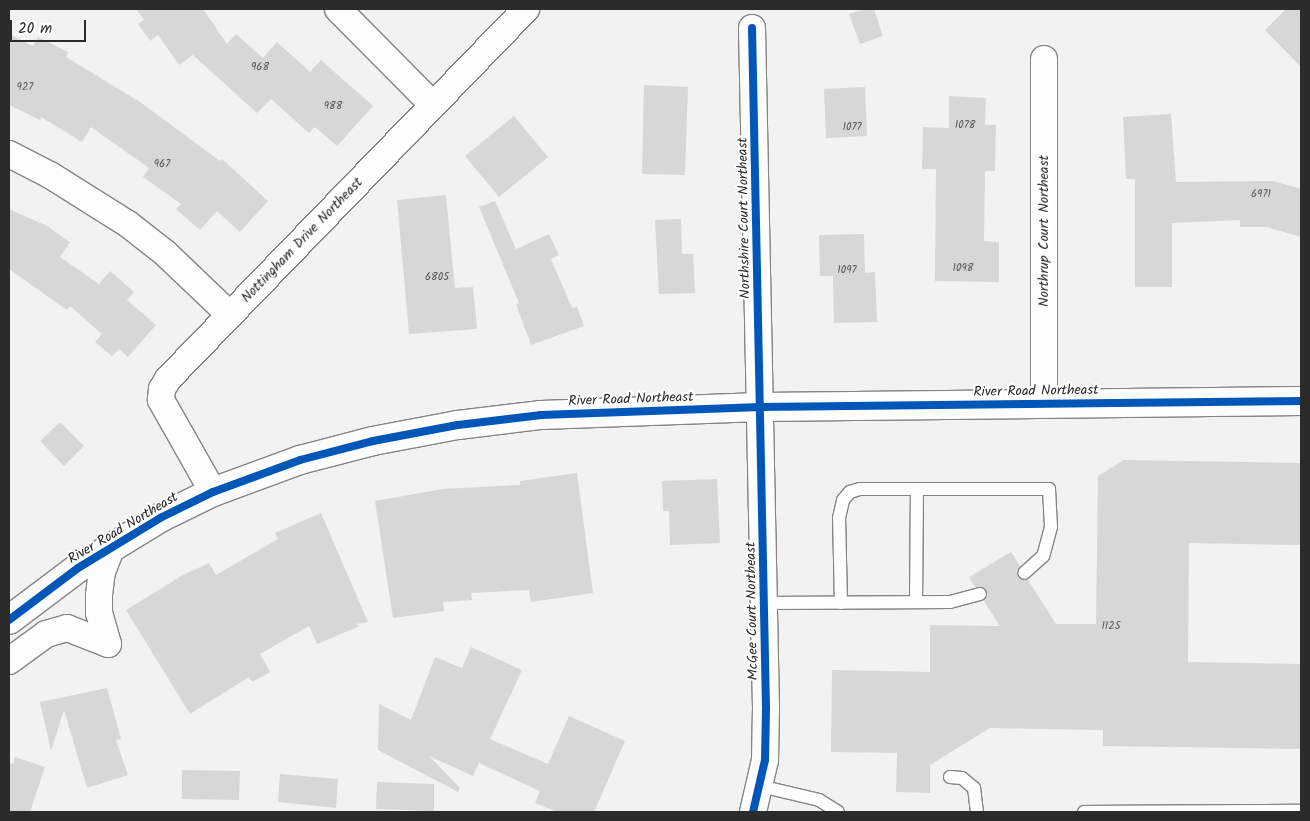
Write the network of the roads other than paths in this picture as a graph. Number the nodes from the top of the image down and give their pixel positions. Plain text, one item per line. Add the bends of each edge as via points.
1 (338, 9) edge
2 (526, 9) edge
3 (752, 28) dead end
4 (1044, 59) dead end
5 (433, 105) junction
6 (9, 154) edge
7 (230, 315) junction
8 (1301, 401) edge
9 (1044, 404) junction
10 (761, 407) junction
11 (917, 489) junction
12 (213, 492) junction
13 (112, 546) junction
14 (1024, 573) dead end
15 (980, 594) dead end
16 (916, 602) junction
17 (765, 603) junction
18 (842, 603) junction
19 (9, 620) edge
20 (9, 661) edge
21 (950, 777) dead end
22 (760, 786) junction
23 (1301, 811) edge
24 (753, 812) edge
25 (838, 812) edge
26 (977, 812) edge
27 (1084, 812) edge

1 - 5 street
2 - 5 street, Nottingham Drive Northeast
3 - 10 street, Northshire Court Northeast
4 - 9 street, Northrup Court Northeast
5 - 7 street, Nottingham Drive Northeast
6 - 7 street via 50,175 128,224
7 - 12 street, Nottingham Drive Northeast via 162,389 161,400
8 - 9 main road, River Road Northeast
9 - 10 main road, River Road Northeast
10 - 12 main road, River Road Northeast via 542,415 458,425 373,441 300,460
10 - 17 street, McGee Court Northeast
11 - 14 lane via 1049,489 1051,527 1043,556
11 - 16 lane
11 - 18 lane via 860,489 850,492 844,500 839,518
12 - 13 main road, River Road Northeast
13 - 19 main road, River Road Northeast
13 - 20 street via 98,595 99,613 108,644 67,628 46,634
15 - 16 lane via 950,602
16 - 18 lane
17 - 18 lane
17 - 22 street, McGee Court Northeast via 765,760
21 - 26 lane via 962,778 974,788
22 - 24 street, McGee Court Northeast
22 - 25 lane via 819,800
23 - 27 lane

